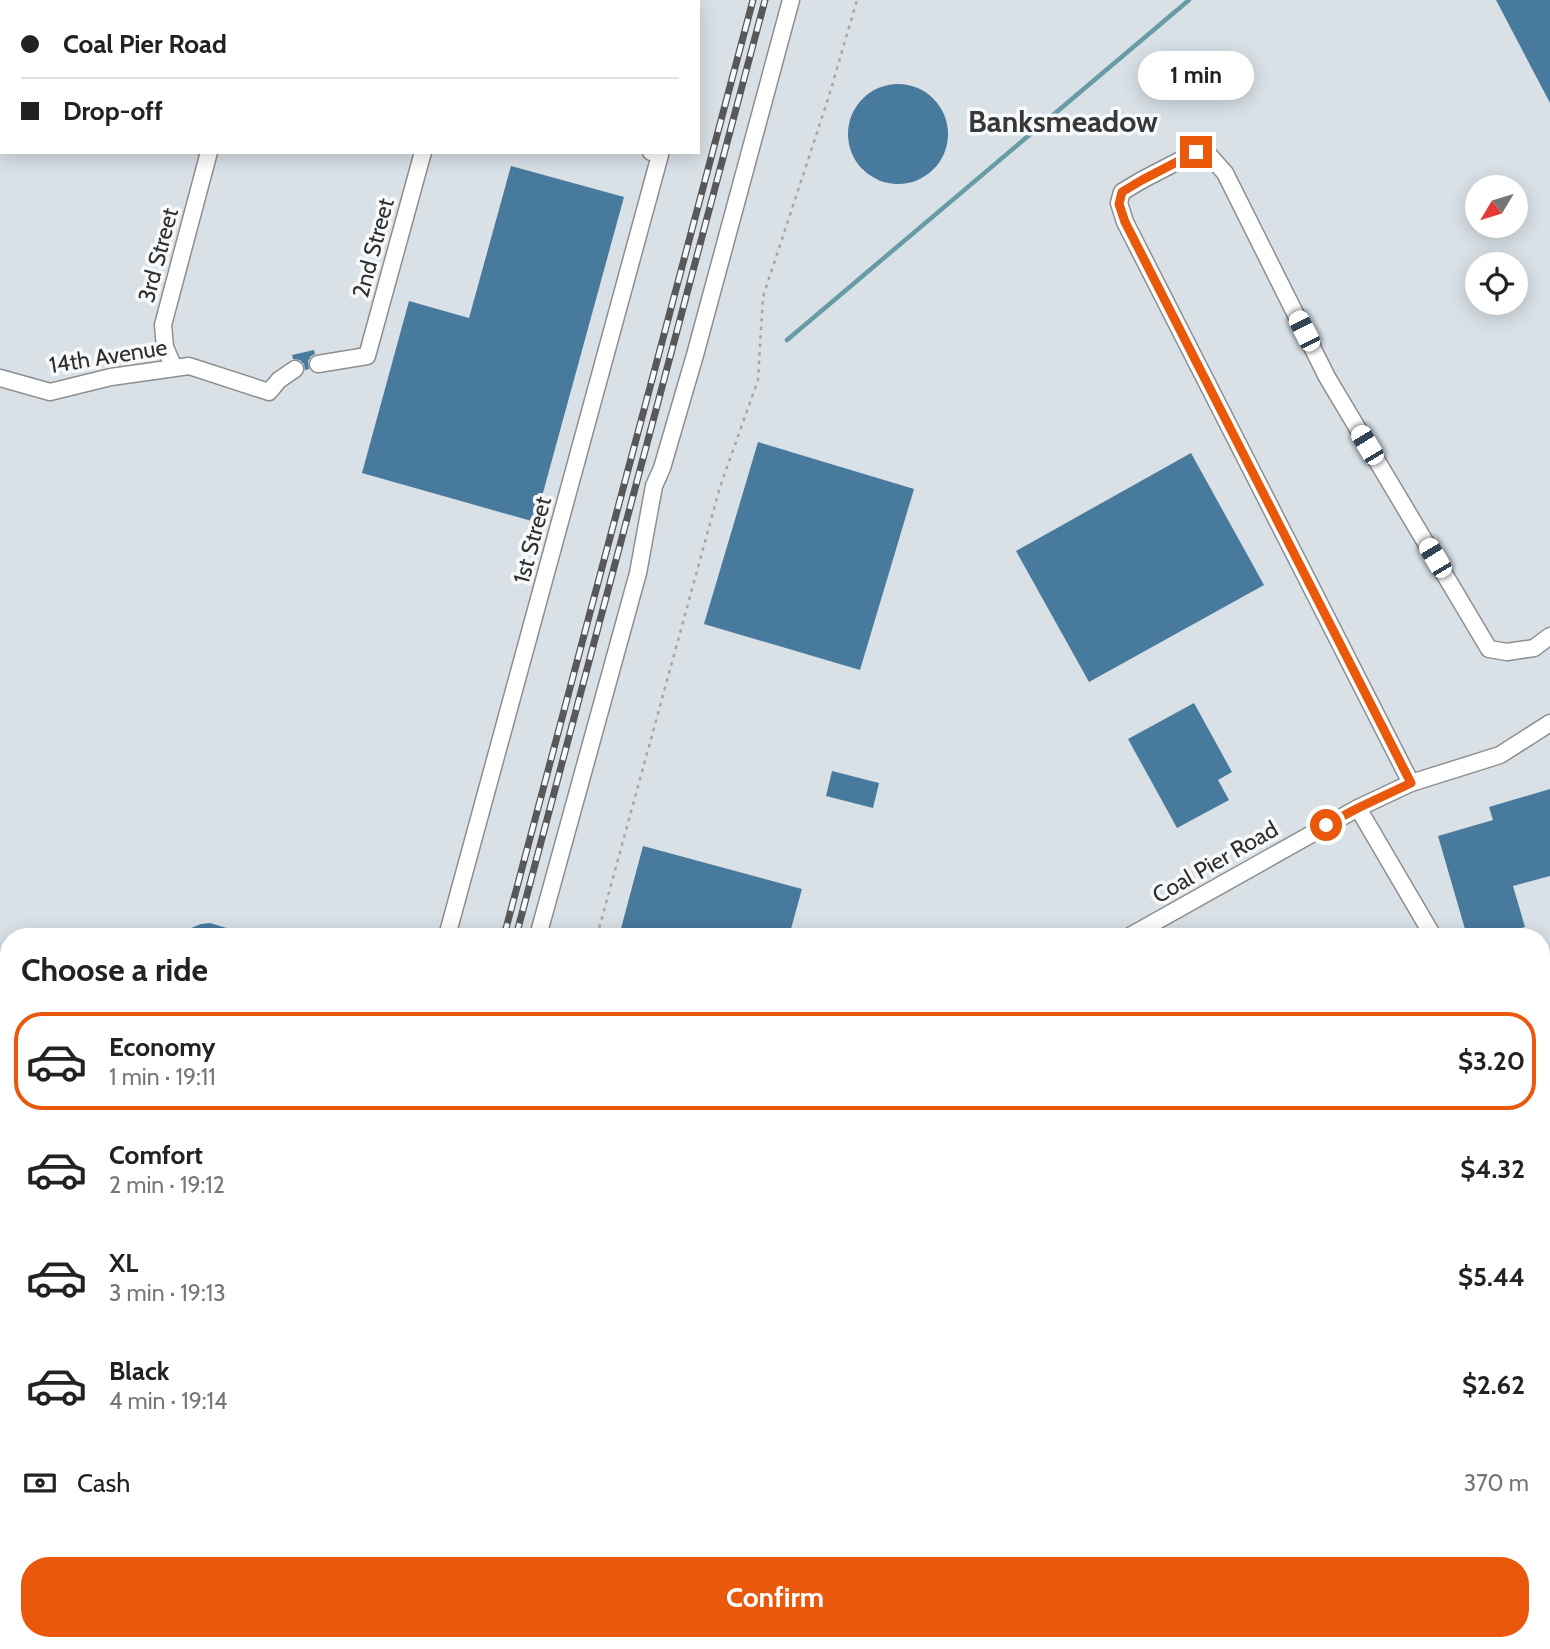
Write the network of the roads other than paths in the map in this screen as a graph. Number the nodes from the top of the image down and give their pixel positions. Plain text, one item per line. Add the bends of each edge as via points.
1 (791, 0) edge
2 (208, 154) edge
3 (422, 154) edge
4 (656, 154) edge
5 (318, 364) dead end
6 (174, 368) junction
7 (295, 369) dead end
8 (0, 378) edge
9 (1550, 636) edge
10 (1550, 723) edge
11 (1411, 783) junction
12 (1358, 808) junction
13 (449, 928) edge
14 (540, 928) edge
15 (1144, 928) edge
16 (1428, 928) edge

1 - 14 street via 654,486 638,573
2 - 6 street, 3rd Street via 163,325 165,347
3 - 5 street, 2nd Street via 367,356
4 - 13 street, 1st Street
6 - 7 street, 14th Avenue via 189,366 269,392
6 - 8 street, 14th Avenue via 50,392
9 - 11 street via 1534,648 1489,649 1327,377 1225,173 1209,155 1196,152 1122,192 1119,204 1125,222
10 - 11 street, Coal Pier Road via 1500,755
11 - 12 street, Coal Pier Road
12 - 15 street, Coal Pier Road
12 - 16 street

